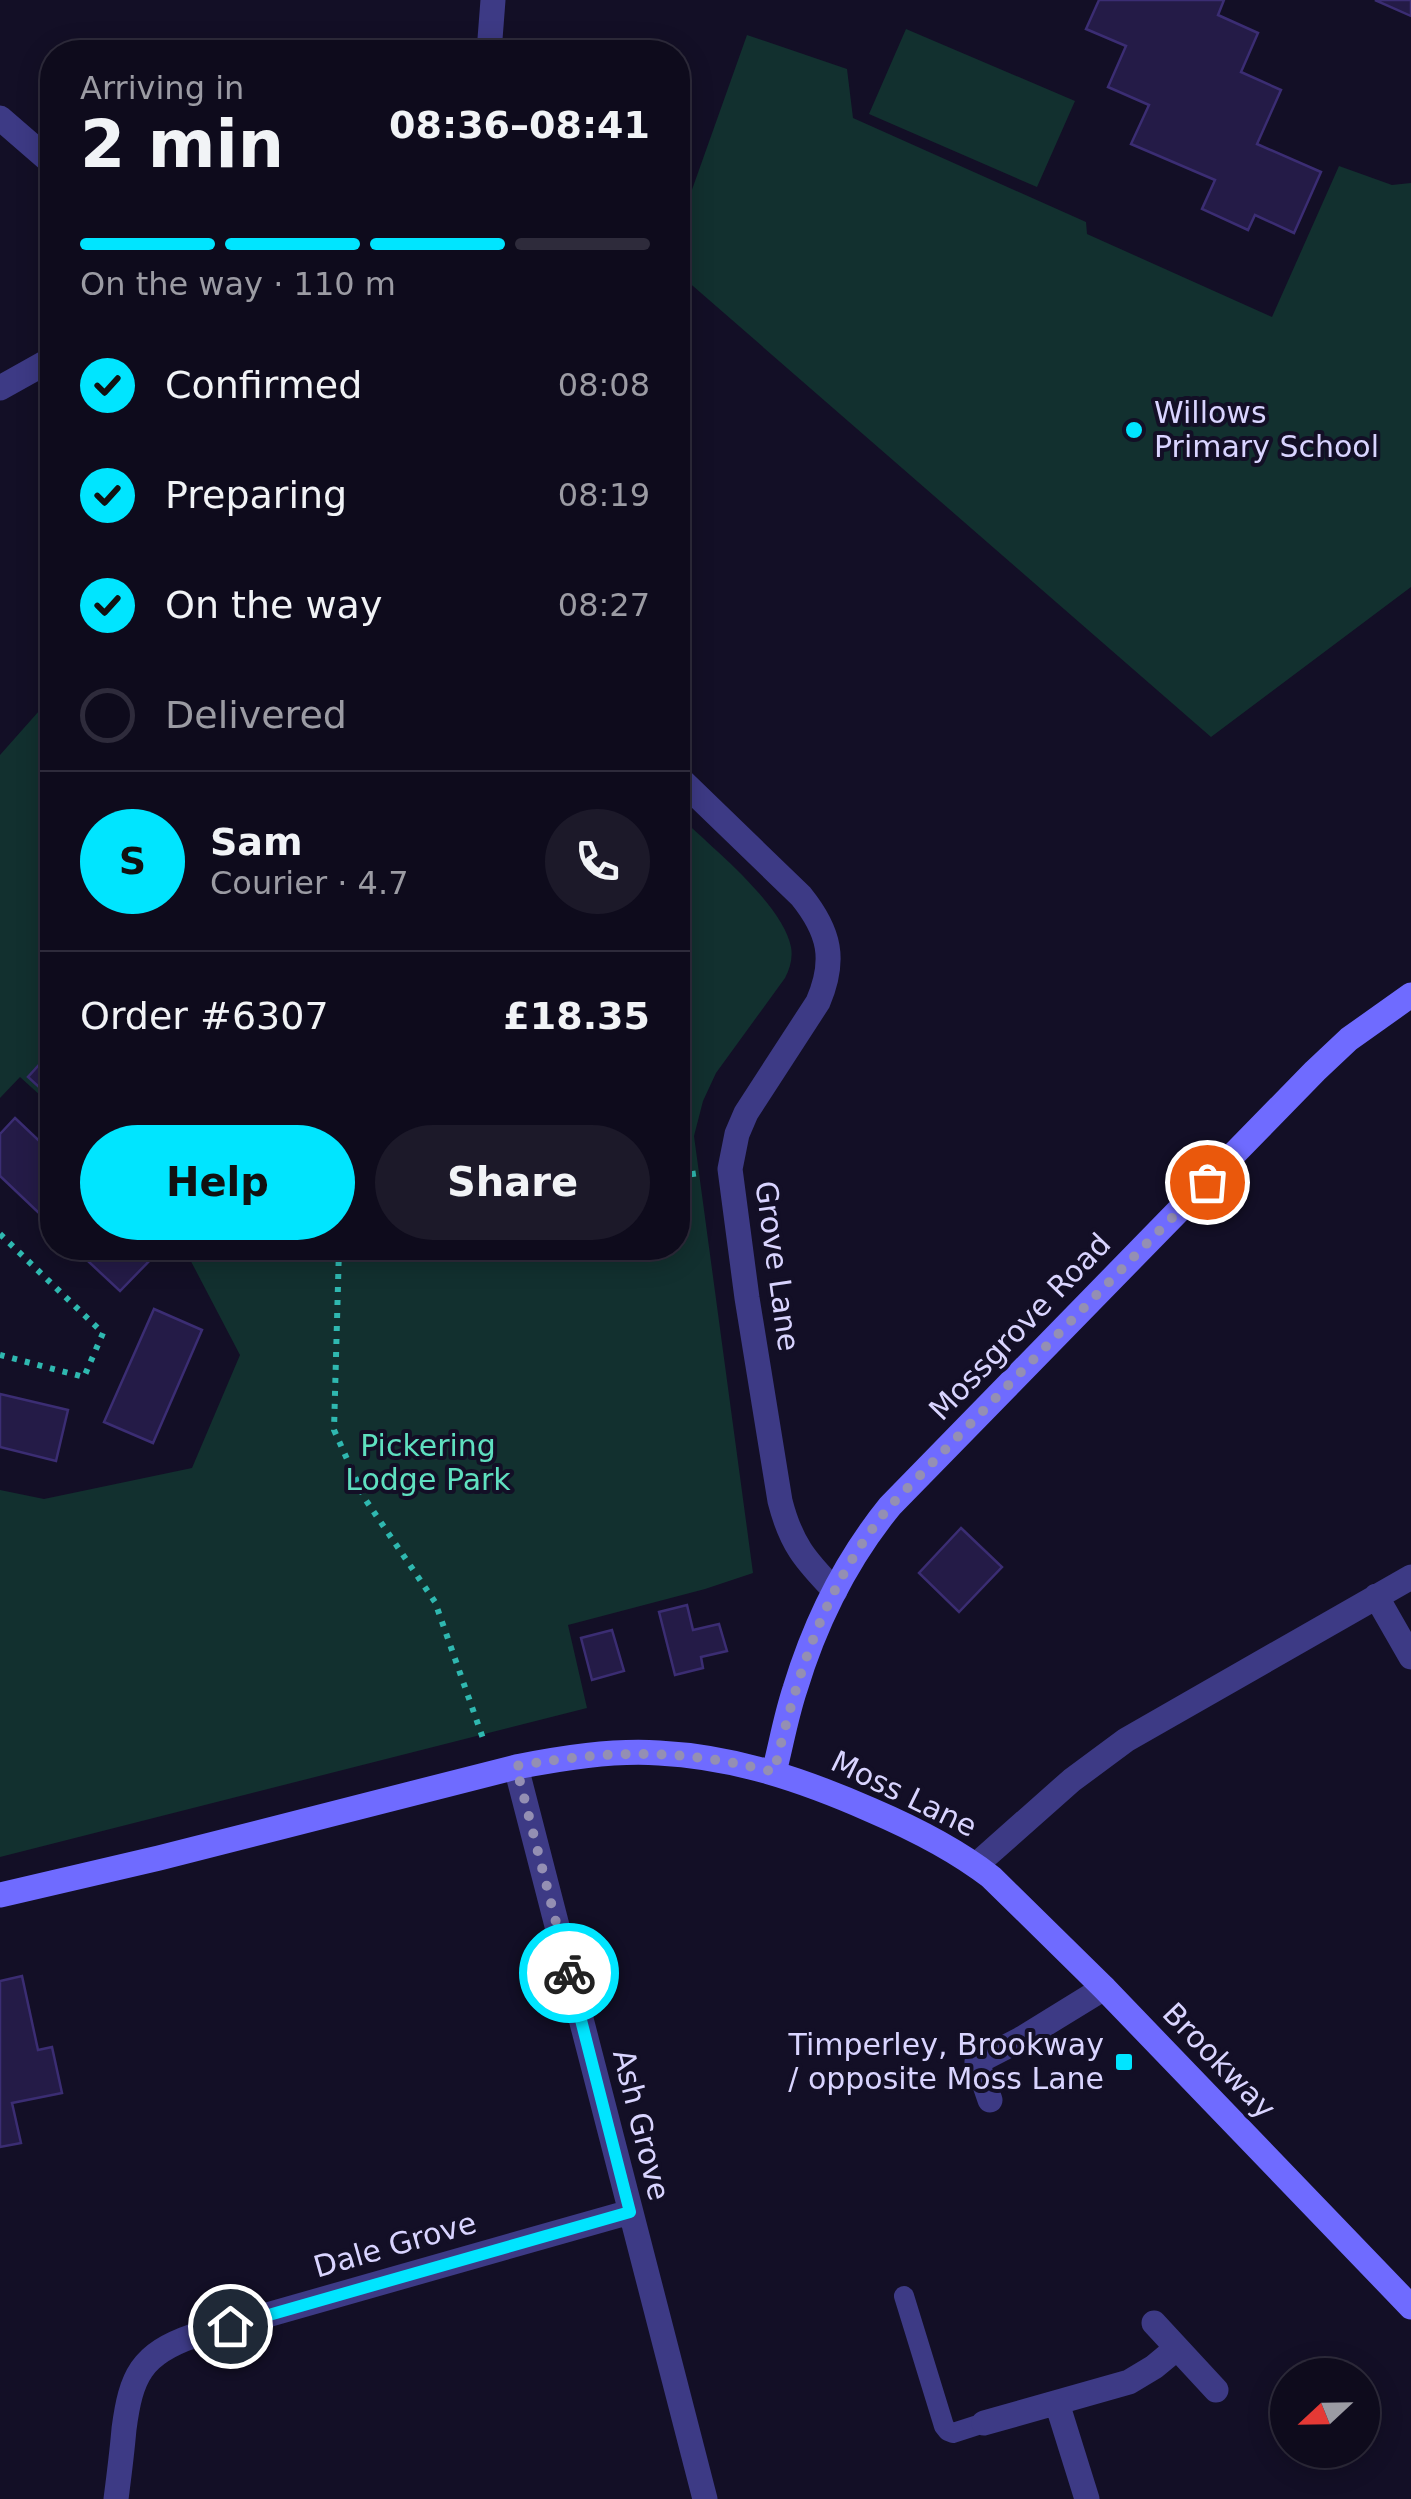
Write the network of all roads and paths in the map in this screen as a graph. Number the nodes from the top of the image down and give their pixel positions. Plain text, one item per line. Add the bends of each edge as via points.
1 (492, 0) edge
2 (490, 40) edge
3 (0, 118) edge
4 (40, 153) edge
5 (40, 366) edge
6 (0, 388) edge
7 (690, 789) edge
8 (1411, 994) edge
9 (0, 1234) edge
10 (339, 1260) edge
11 (0, 1355) edge
12 (1411, 1578) edge
13 (835, 1591) junction
14 (1376, 1596) junction
15 (1411, 1657) edge
16 (504, 1769) junction
17 (774, 1772) junction
18 (976, 1865) junction
19 (0, 1895) edge
20 (1104, 1988) junction
21 (990, 2100) dead end
22 (630, 2212) junction
23 (904, 2296) dead end
24 (1411, 2307) edge
25 (1154, 2323) dead end
26 (1177, 2348) junction
27 (1216, 2390) dead end
28 (1057, 2403) junction
29 (984, 2423) joint
30 (116, 2499) edge
31 (705, 2499) edge
32 (1087, 2499) edge

1 - 2 street
3 - 4 street
5 - 6 street
7 - 13 street, Grove Lane via 801,896 829,952 818,1002 746,1113 730,1169 783,1511 800,1552
8 - 13 street, Mossgrove Road via 1315,1070 890,1506
9 - 11 path via 102,1333 84,1377
10 - 16 path via 334,1430 365,1499 435,1602
12 - 14 street, Moss Lane
13 - 17 street, Mossgrove Road via 806,1654
14 - 15 street
14 - 18 street, Moss Lane via 1114,1749
16 - 17 street, Moss Lane via 656,1752
16 - 19 street, Moss Lane
16 - 22 street, Ash Grove
17 - 18 street, Moss Lane via 884,1816
18 - 20 street, Brookway
20 - 21 street via 978,2062
20 - 24 street, Brookway
22 - 30 street, Dale Grove via 165,2348 145,2364 128,2397
22 - 31 street, Ash Grove
23 - 29 lane via 944,2426 953,2433
25 - 26 street
26 - 27 street
26 - 28 street via 1129,2382
28 - 29 street
28 - 32 street

